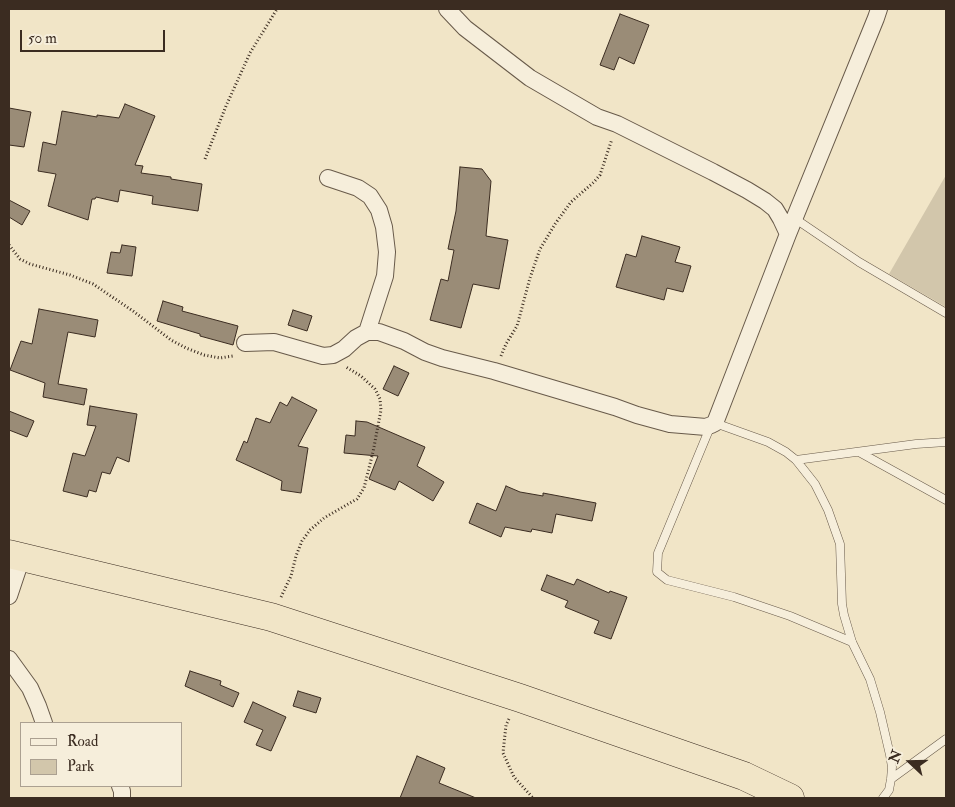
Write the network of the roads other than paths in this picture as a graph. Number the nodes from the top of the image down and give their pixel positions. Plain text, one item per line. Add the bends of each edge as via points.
1 (447, 9) edge
2 (874, 12) edge
3 (328, 178) dead end
4 (794, 218) junction
5 (788, 234) junction
6 (946, 313) edge
7 (367, 332) junction
8 (245, 343) road end
9 (713, 424) junction
10 (946, 442) edge
11 (860, 452) junction
12 (796, 460) junction
13 (946, 500) edge
14 (15, 555) edge
15 (9, 596) edge
16 (852, 642) junction
17 (9, 659) edge
18 (44, 722) edge
19 (946, 739) edge
20 (891, 779) junction
21 (790, 798) edge
22 (883, 798) edge

1 - 5 street via 465,28 530,78 597,117 617,124 765,201 775,209
2 - 4 street
3 - 7 street via 358,188 370,196 384,227 385,276
4 - 5 street
4 - 6 lane via 859,262
5 - 9 street
7 - 8 street via 344,349 323,356 274,342
7 - 9 street via 379,332 442,358 670,424 706,427
9 - 12 lane via 768,442
9 - 16 lane via 658,553 657,572 667,580 734,597
10 - 11 lane
11 - 12 lane
11 - 13 lane
12 - 16 lane via 815,484 840,544 842,604
14 - 15 street
14 - 21 highway via 271,617 520,698 744,776
16 - 20 lane via 870,679 880,712 892,767
17 - 18 street via 30,688
19 - 20 lane
20 - 22 lane

